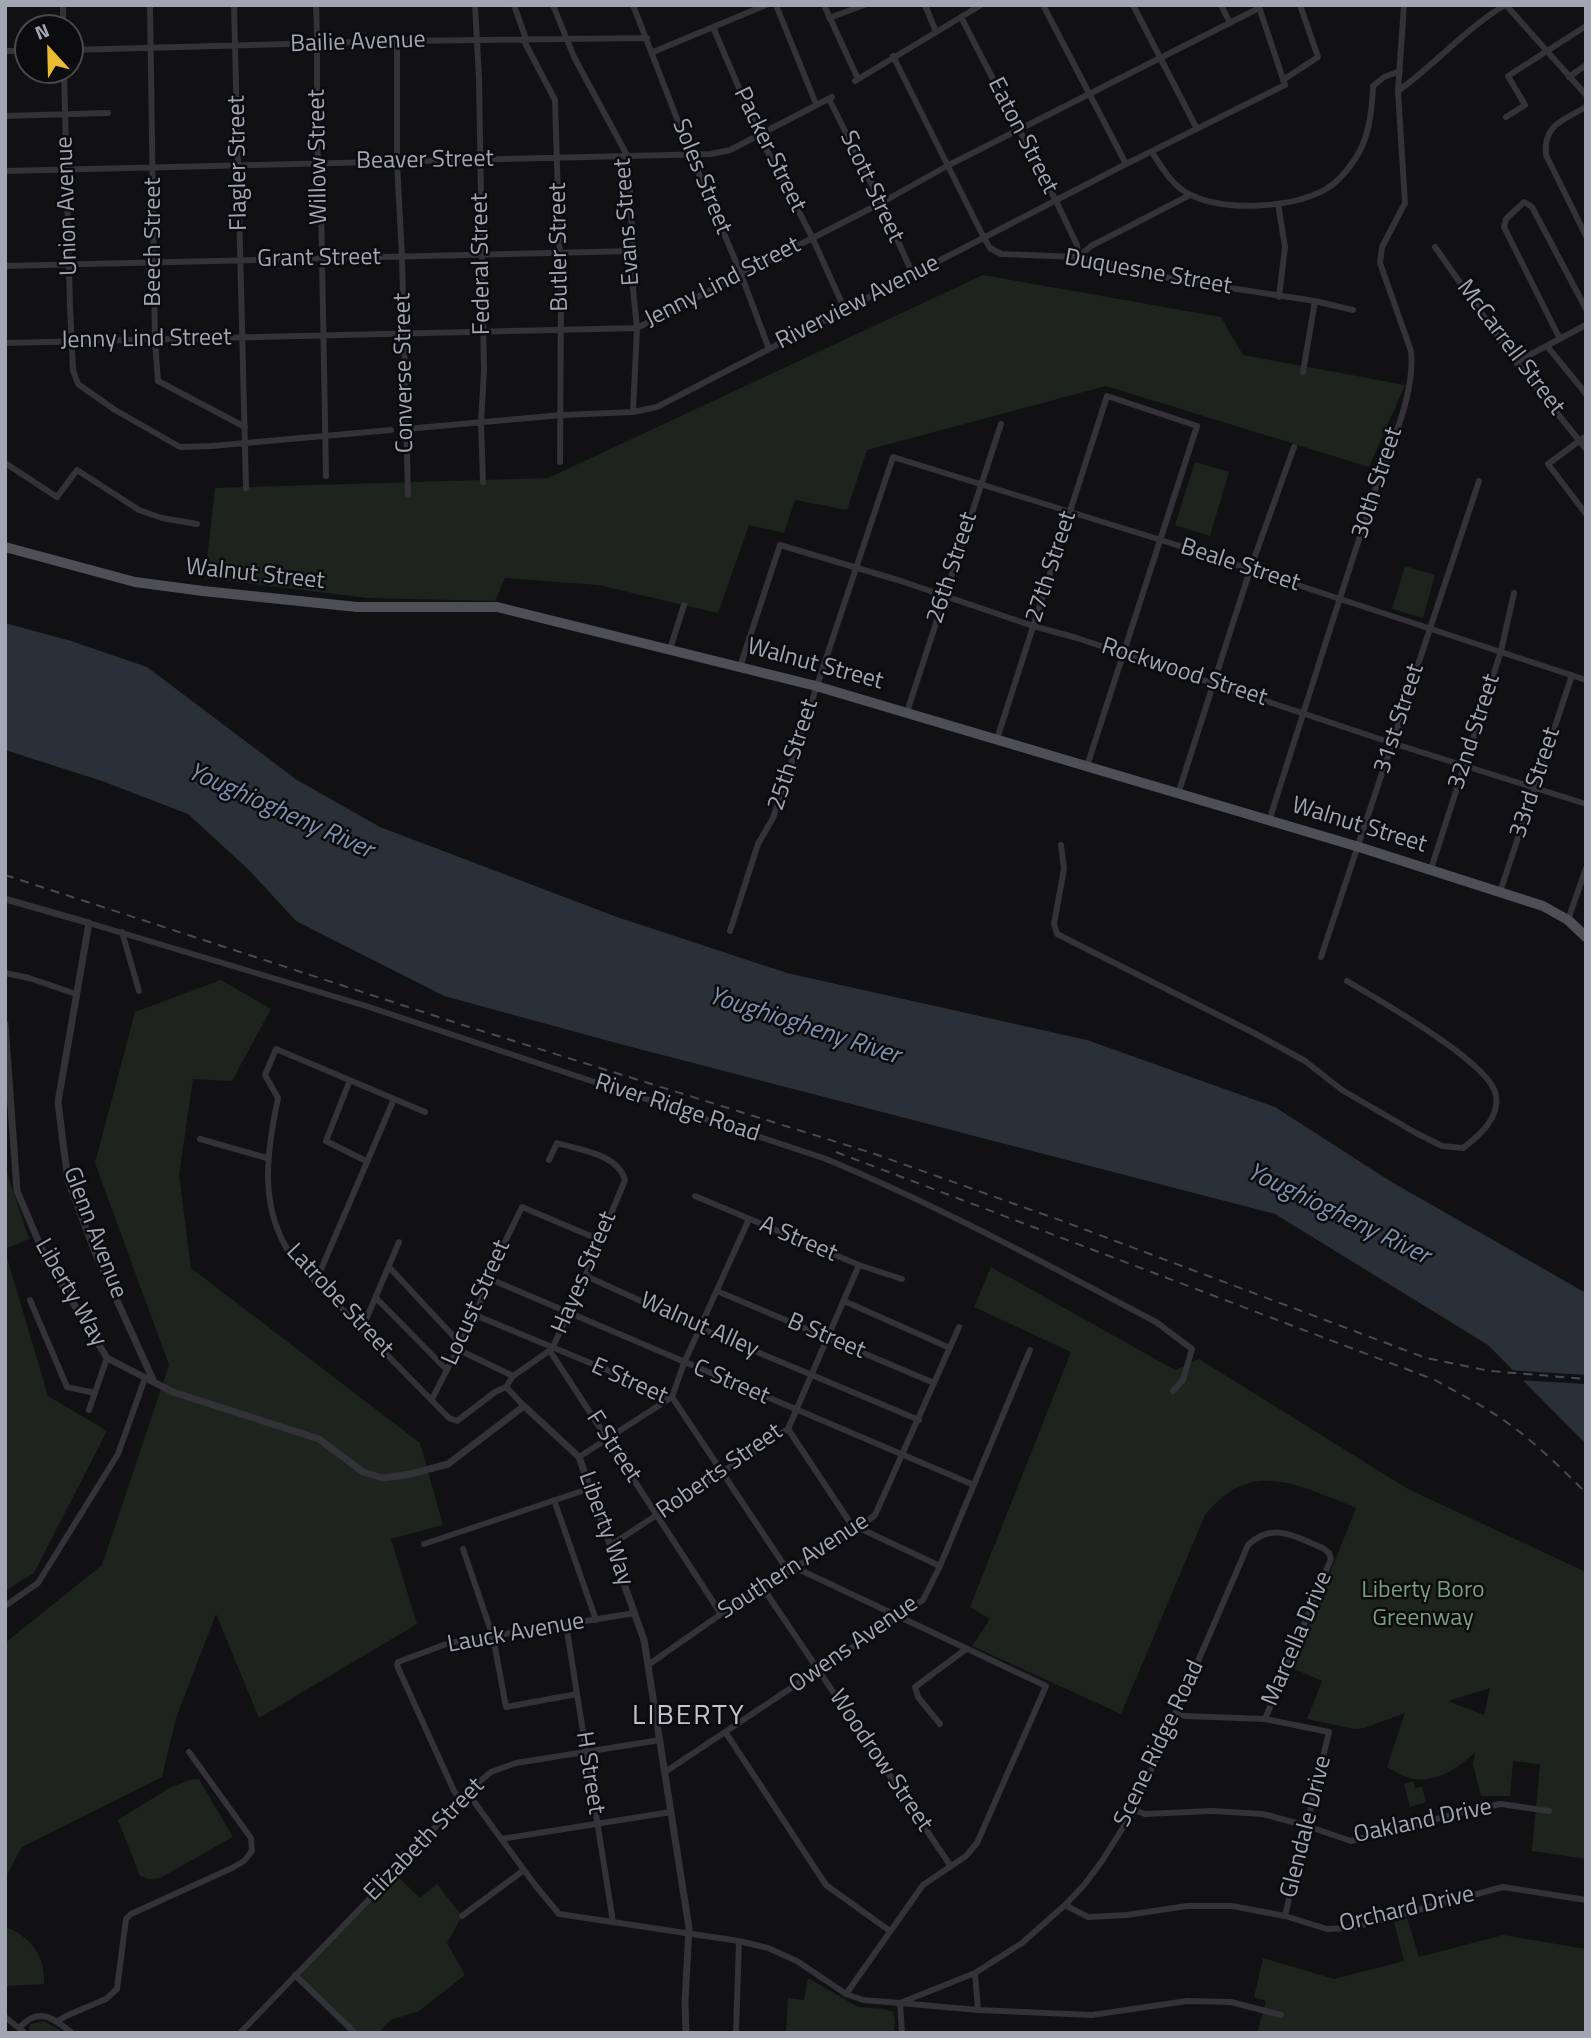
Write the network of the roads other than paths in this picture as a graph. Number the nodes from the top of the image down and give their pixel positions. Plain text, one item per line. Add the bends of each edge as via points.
1 (150, 5) edge
2 (234, 5) edge
3 (316, 5) edge
4 (475, 5) edge
5 (514, 5) edge
6 (553, 5) edge
7 (633, 5) edge
8 (765, 5) edge
9 (776, 5) edge
10 (824, 5) edge
11 (864, 5) edge
12 (925, 5) edge
13 (981, 5) edge
14 (1043, 5) edge
15 (1133, 5) edge
16 (1221, 5) edge
17 (1300, 5) edge
18 (1404, 5) edge
19 (1506, 5) edge
20 (1259, 7) edge
21 (961, 17) junction
22 (830, 18) junction
23 (1230, 23) junction
24 (1586, 26) edge
25 (713, 27) junction
26 (936, 32) junction
27 (647, 38) junction
28 (525, 39) junction
29 (566, 39) junction
30 (397, 41) junction
31 (478, 41) junction
32 (318, 45) junction
33 (236, 46) junction
34 (151, 49) junction
35 (84, 50) edge
36 (653, 52) junction
37 (1546, 52) junction
38 (893, 56) junction
39 (1160, 58) junction
40 (1586, 65) edge
41 (1400, 71) junction
42 (1569, 76) junction
43 (1284, 83) junction
44 (64, 84) edge
45 (1398, 91) junction
46 (1090, 94) junction
47 (1586, 95) edge
48 (830, 98) joint
49 (817, 104) junction
50 (1583, 108) edge
51 (108, 113) dead end
52 (65, 116) junction
53 (5, 117) edge
54 (1506, 117) dead end
55 (1586, 117) edge
56 (1197, 129) junction
57 (1019, 130) junction
58 (759, 135) junction
59 (1152, 152) junction
60 (691, 155) junction
61 (628, 157) junction
62 (479, 160) junction
63 (558, 160) junction
64 (397, 162) junction
65 (317, 163) junction
66 (239, 164) junction
67 (1126, 164) junction
68 (154, 166) junction
69 (947, 166) junction
70 (68, 169) junction
71 (5, 171) edge
72 (1189, 195) junction
73 (1056, 201) junction
74 (881, 203) junction
75 (1278, 204) junction
76 (1586, 236) edge
77 (812, 237) junction
78 (984, 238) junction
79 (1435, 247) dead end
80 (633, 251) junction
81 (559, 254) junction
82 (481, 255) junction
83 (1078, 257) junction
84 (402, 258) junction
85 (321, 259) junction
86 (241, 261) junction
87 (155, 262) junction
88 (5, 265) edge
89 (70, 265) junction
90 (741, 274) junction
91 (913, 275) junction
92 (1279, 297) junction
93 (1315, 301) junction
94 (1586, 309) edge
95 (845, 310) junction
96 (1353, 310) dead end
97 (637, 328) junction
98 (1584, 329) edge
99 (561, 330) junction
100 (483, 333) junction
101 (403, 335) junction
102 (243, 337) junction
103 (324, 337) junction
104 (1560, 339) junction
105 (72, 341) junction
106 (155, 341) junction
107 (5, 344) edge
108 (1547, 346) junction
109 (769, 349) junction
110 (1516, 362) junction
111 (1303, 372) dead end
112 (1586, 394) edge
113 (633, 412) junction
114 (562, 415) junction
115 (481, 423) junction
116 (1001, 425) dead end
117 (245, 428) junction
118 (406, 429) junction
119 (391, 430) dead end
120 (325, 436) junction
121 (1582, 438) edge
122 (246, 444) junction
123 (1294, 447) dead end
124 (1586, 449) edge
125 (893, 457) joint
126 (560, 462) dead end
127 (5, 463) edge
128 (326, 476) dead end
129 (1479, 481) dead end
130 (483, 482) dead end
131 (982, 483) junction
132 (246, 488) dead end
133 (408, 494) dead end
134 (1070, 511) junction
135 (1586, 514) edge
136 (197, 524) dead end
137 (1161, 540) junction
138 (5, 547) edge
139 (856, 568) junction
140 (1250, 570) junction
141 (1514, 593) dead end
142 (945, 595) junction
143 (1340, 598) junction
144 (684, 605) dead end
145 (1032, 626) junction
146 (1430, 628) junction
147 (670, 649) junction
148 (1501, 651) junction
149 (1124, 653) junction
150 (740, 667) junction
151 (1572, 675) junction
152 (1586, 680) edge
153 (1215, 684) junction
154 (816, 686) junction
155 (907, 712) junction
156 (1304, 712) junction
157 (997, 739) junction
158 (1392, 743) junction
159 (1465, 765) junction
160 (1087, 766) junction
161 (1534, 787) junction
162 (1178, 794) junction
163 (1586, 804) edge
164 (1269, 821) junction
165 (1061, 845) dead end
166 (1359, 847) junction
167 (1586, 868) edge
168 (1431, 869) junction
169 (1584, 879) edge
170 (1500, 892) junction
171 (5, 899) edge
172 (1568, 920) junction
173 (89, 923) junction
174 (730, 931) dead end
175 (122, 932) junction
176 (1586, 937) edge
177 (1321, 957) dead end
178 (5, 973) edge
179 (1347, 981) dead end
180 (139, 991) dead end
181 (76, 994) junction
182 (5, 1024) edge
183 (350, 1080) junction
184 (394, 1099) junction
185 (425, 1112) dead end
186 (200, 1139) dead end
187 (267, 1158) junction
188 (549, 1160) dead end
189 (366, 1161) junction
190 (695, 1196) dead end
191 (749, 1219) junction
192 (600, 1240) junction
193 (399, 1242) dead end
194 (859, 1265) junction
195 (389, 1267) junction
196 (586, 1276) junction
197 (490, 1279) junction
198 (902, 1279) dead end
199 (316, 1281) junction
200 (717, 1291) junction
201 (376, 1298) junction
202 (30, 1300) dead end
203 (844, 1301) junction
204 (569, 1314) junction
205 (475, 1315) junction
206 (959, 1327) dead end
207 (700, 1328) junction
208 (362, 1329) junction
209 (829, 1337) junction
210 (950, 1348) junction
211 (457, 1349) junction
212 (551, 1350) junction
213 (1030, 1350) dead end
214 (107, 1358) junction
215 (684, 1363) junction
216 (447, 1370) junction
217 (813, 1374) junction
218 (513, 1376) junction
219 (145, 1378) junction
220 (154, 1382) junction
221 (934, 1383) junction
222 (506, 1387) junction
223 (1173, 1391) dead end
224 (95, 1393) junction
225 (672, 1397) junction
226 (432, 1399) junction
227 (524, 1406) junction
228 (89, 1410) dead end
229 (797, 1410) junction
230 (919, 1420) junction
231 (788, 1429) junction
232 (607, 1438) junction
233 (904, 1455) junction
234 (579, 1457) junction
235 (723, 1473) junction
236 (974, 1485) junction
237 (591, 1488) junction
238 (554, 1500) junction
239 (657, 1516) junction
240 (857, 1529) junction
241 (424, 1544) dead end
242 (611, 1545) junction
243 (463, 1549) dead end
244 (1331, 1559) joint
245 (940, 1566) junction
246 (792, 1569) junction
247 (763, 1588) junction
248 (5, 1606) edge
249 (635, 1613) junction
250 (721, 1614) junction
251 (897, 1617) junction
252 (596, 1620) junction
253 (566, 1624) junction
254 (493, 1637) junction
255 (966, 1649) junction
256 (648, 1665) junction
257 (819, 1671) junction
258 (577, 1694) junction
259 (1175, 1713) junction
260 (1265, 1719) junction
261 (940, 1724) dead end
262 (726, 1733) junction
263 (660, 1740) junction
264 (586, 1751) junction
265 (189, 1752) dead end
266 (665, 1772) junction
267 (467, 1793) junction
268 (461, 1800) junction
269 (1134, 1810) junction
270 (1549, 1811) dead end
271 (671, 1812) junction
272 (598, 1824) junction
273 (1307, 1826) junction
274 (501, 1839) junction
275 (950, 1865) junction
276 (524, 1870) junction
277 (1586, 1900) edge
278 (1065, 1905) junction
279 (463, 1916) dead end
280 (1285, 1916) junction
281 (613, 1922) junction
282 (890, 1931) junction
283 (689, 1934) junction
284 (739, 1941) junction
285 (975, 1973) junction
286 (295, 1975) junction
287 (846, 1994) junction
288 (900, 2003) junction
289 (978, 2010) junction
290 (1281, 2015) dead end
291 (5, 2017) edge
292 (58, 2021) junction
293 (22, 2030) edge
294 (72, 2033) edge
295 (240, 2033) edge
296 (355, 2033) edge
297 (686, 2033) edge
298 (736, 2033) edge
299 (902, 2033) edge

1 - 34 street, Beech Street
2 - 33 street, Flagler Street
3 - 32 street, Willow Street
4 - 31 street, Federal Street
5 - 28 street, Butler Street
6 - 29 street, Evans Street
7 - 27 street, Soles Street
8 - 25 street
9 - 49 street
10 - 22 street
11 - 22 street
12 - 26 street
13 - 21 street
14 - 46 street
15 - 39 street
16 - 23 street
17 - 43 street, Riverview Avenue via 1318,57
18 - 41 street, 30th Street
19 - 37 street
19 - 45 street via 1480,20
20 - 23 street, Jenny Lind Street
20 - 43 street
21 - 26 street
21 - 57 street, Eaton Street
22 - 38 street via 857,80
23 - 39 street, Jenny Lind Street
24 - 37 street
25 - 36 street
25 - 58 street, Packer Street
26 - 38 street
27 - 29 street, Bailie Avenue
27 - 36 street, Soles Street
28 - 29 street, Bailie Avenue
28 - 31 street, Bailie Avenue
28 - 63 street, Butler Street via 555,100
29 - 61 street, Evans Street
30 - 31 street, Bailie Avenue
30 - 32 street, Bailie Avenue
30 - 64 street, Converse Street
31 - 62 street, Federal Street
32 - 33 street, Bailie Avenue
32 - 65 street, Willow Street
33 - 34 street, Bailie Avenue
33 - 66 street, Flagler Street
34 - 35 street, Bailie Avenue
34 - 68 street, Beech Street
36 - 60 street, Soles Street
37 - 42 street
37 - 54 street via 1508,76 1525,105
38 - 69 street
39 - 46 street, Jenny Lind Street
39 - 56 street
40 - 42 street
41 - 45 street, 30th Street
41 - 75 street via 1373,86 1365,140 1342,176 1317,194
42 - 47 street
43 - 56 street, Riverview Avenue
44 - 52 street, Union Avenue
45 - 143 street, 30th Street via 1405,203 1382,247 1380,263 1413,364 1409,389
46 - 57 street, Jenny Lind Street
46 - 67 street
48 - 49 street, Beaver Street
48 - 74 street, Scott Street
49 - 58 street, Beaver Street
50 - 55 street
50 - 76 street via 1549,130 1545,140 1546,155
51 - 52 street
52 - 53 street
52 - 70 street, Union Avenue
56 - 59 street, Riverview Avenue
57 - 69 street, Jenny Lind Street
57 - 73 street, Eaton Street
58 - 60 street, Beaver Street via 724,152
58 - 77 street, Packer Street
59 - 67 street, Riverview Avenue
59 - 72 street via 1166,174
60 - 61 street, Beaver Street
60 - 90 street, Soles Street
61 - 63 street, Beaver Street
61 - 80 street, Evans Street
62 - 63 street, Beaver Street
62 - 64 street, Beaver Street
62 - 82 street, Federal Street
63 - 81 street, Butler Street
64 - 65 street, Beaver Street
64 - 84 street, Converse Street
65 - 66 street, Beaver Street
65 - 85 street, Willow Street
66 - 68 street, Beaver Street
66 - 86 street, Flagler Street
67 - 73 street, Riverview Avenue
68 - 70 street, Beaver Street
68 - 87 street, Beech Street
69 - 74 street, Jenny Lind Street
69 - 78 street
70 - 71 street, Beaver Street
70 - 89 street, Union Avenue
72 - 75 street via 1236,205
72 - 83 street
73 - 78 street, Riverview Avenue
73 - 83 street, Eaton Street
74 - 77 street, Jenny Lind Street
74 - 91 street, Scott Street
75 - 92 street via 1284,247
77 - 90 street, Jenny Lind Street
77 - 95 street, Packer Street
78 - 83 street, Duquesne Street via 1002,254
78 - 91 street, Riverview Avenue
79 - 110 street, McCarrell Street
80 - 81 street, Grant Street
80 - 97 street, Evans Street
81 - 82 street, Grant Street
81 - 99 street, Butler Street
82 - 84 street, Grant Street
82 - 100 street, Federal Street
83 - 92 street, Duquesne Street
84 - 85 street, Grant Street
84 - 101 street, Converse Street
85 - 86 street, Grant Street
85 - 103 street, Willow Street
86 - 87 street, Grant Street
86 - 102 street, Flagler Street
87 - 89 street, Grant Street
87 - 106 street, Beech Street
88 - 89 street, Grant Street
89 - 105 street, Union Avenue
90 - 97 street, Jenny Lind Street
90 - 109 street, Soles Street
91 - 95 street, Riverview Avenue
92 - 93 street, Duquesne Street
93 - 96 street, Duquesne Street
93 - 111 street
94 - 104 street via 1532,206 1524,202 1504,227
95 - 109 street, Riverview Avenue
97 - 99 street, Jenny Lind Street
97 - 113 street, Evans Street
98 - 104 street
99 - 100 street, Jenny Lind Street
99 - 114 street, Butler Street
100 - 101 street, Jenny Lind Street
100 - 115 street, Federal Street
101 - 103 street, Jenny Lind Street
101 - 118 street, Converse Street
102 - 103 street, Jenny Lind Street
102 - 106 street, Jenny Lind Street
102 - 117 street, Flagler Street
103 - 120 street, Willow Street
104 - 108 street
105 - 106 street, Jenny Lind Street
105 - 107 street, Jenny Lind Street
105 - 122 street, Union Avenue via 78,384 115,410 180,447
106 - 117 street, Beech Street via 158,380
108 - 110 street
108 - 112 street
109 - 113 street, Riverview Avenue via 657,407
110 - 121 street, McCarrell Street
113 - 114 street, Riverview Avenue
114 - 115 street, Riverview Avenue
114 - 126 street, Butler Street
115 - 118 street, Riverview Avenue
115 - 130 street, Federal Street
116 - 131 street, 26th Street
117 - 122 street, Flagler Street
118 - 133 street, Converse Street
119 - 120 street
120 - 122 street
120 - 128 street, Willow Street
121 - 124 street, McCarrell Street
121 - 135 street via 1548,464
122 - 132 street, Flagler Street
123 - 140 street
125 - 131 street, Beale Street
125 - 139 street, 25th Street
127 - 136 street via 57,497 77,470 139,510
129 - 146 street, 31st Street
131 - 134 street, Beale Street
131 - 142 street, 26th Street
134 - 137 street, Beale Street
134 - 137 street, 27th Street via 1107,396 1198,426
134 - 145 street, 27th Street
137 - 140 street, Beale Street
137 - 149 street
138 - 147 main road, Walnut Street via 135,582 203,591 357,607 497,607
139 - 142 street, Rockwood Street
139 - 150 street, Rockwood Street via 780,545
139 - 154 street, 25th Street
140 - 143 street, Beale Street
140 - 153 street
141 - 148 street, 32nd Street
142 - 145 street, Rockwood Street
142 - 155 street, 26th Street
143 - 146 street, Beale Street
143 - 156 street, 30th Street
144 - 147 street
145 - 149 street, Rockwood Street
145 - 157 street, 27th Street
146 - 148 street, Beale Street
146 - 158 street, 31st Street
147 - 150 main road, Walnut Street
148 - 151 street, Beale Street
148 - 159 street, 32nd Street
149 - 153 street, Rockwood Street
149 - 160 street
150 - 154 main road, Walnut Street
151 - 152 street, Beale Street
151 - 161 street, 33rd Street
153 - 156 street, Rockwood Street
153 - 162 street
154 - 155 main road, Walnut Street
154 - 174 street, 25th Street
155 - 157 main road, Walnut Street
156 - 158 street, Rockwood Street
156 - 164 street, 30th Street
157 - 160 main road, Walnut Street
158 - 159 street, Rockwood Street
158 - 166 street, 31st Street
159 - 161 street, Rockwood Street
159 - 168 street, 32nd Street
160 - 162 main road, Walnut Street
161 - 163 street, Rockwood Street
161 - 170 street, 33rd Street
162 - 164 main road, Walnut Street
164 - 166 main road, Walnut Street
165 - 179 street via 1064,869 1056,934 1256,1034 1305,1061 1342,1090 1442,1146 1463,1148 1478,1137 1494,1115 1497,1098 1483,1072 1411,1019
166 - 168 main road, Walnut Street
166 - 177 street, 31st Street
167 - 169 street
168 - 170 main road, Walnut Street
169 - 172 street
170 - 172 main road, Walnut Street
171 - 173 street
172 - 176 main road, Walnut Street
173 - 175 street, River Ridge Road
173 - 181 street, Glenn Avenue
175 - 180 street
175 - 223 street, River Ridge Road via 393,1014 871,1177 1176,1336 1192,1349 1183,1380
178 - 181 street
181 - 220 street, Glenn Avenue via 58,1101 68,1180
182 - 214 street, Liberty Way via 17,1191 46,1259
183 - 184 street
183 - 187 street, Latrobe Street via 276,1049 265,1075 278,1098
183 - 189 street via 326,1141
184 - 185 street
184 - 189 street
186 - 187 street
187 - 199 street, Latrobe Street via 270,1201 278,1229 286,1248
188 - 192 street, Hayes Street via 557,1143 599,1156 622,1171 625,1180
189 - 199 street
190 - 191 street, A Street
191 - 194 street, A Street
191 - 200 street
192 - 196 street, Hayes Street
192 - 197 street, Locust Street via 522,1207
193 - 195 street
194 - 198 street, A Street
194 - 203 street, Roberts Street
195 - 201 street
195 - 211 street via 456,1339
196 - 204 street, Hayes Street
196 - 207 street, Walnut Alley
197 - 204 street, C Street
197 - 205 street, Locust Street
199 - 208 street, Latrobe Street
200 - 207 street
200 - 209 street, B Street
201 - 208 street
201 - 216 street
202 - 224 street via 67,1387
203 - 209 street, Roberts Street
203 - 210 street
204 - 212 street, Hayes Street
204 - 215 street, C Street
205 - 211 street, Locust Street
205 - 212 street, E Street
206 - 210 street, Southern Avenue
207 - 215 street
207 - 217 street, Walnut Alley
208 - 226 street, Latrobe Street
209 - 217 street, Roberts Street
209 - 221 street, B Street
210 - 221 street, Southern Avenue
211 - 216 street, Locust Street
211 - 218 street
212 - 218 street, Hayes Street
212 - 225 street, E Street
212 - 232 street, F Street
213 - 236 street, Owens Avenue
214 - 219 street, Liberty Way
214 - 224 street
215 - 225 street
215 - 229 street, C Street
216 - 226 street, Locust Street
217 - 229 street, Roberts Street
217 - 230 street, Walnut Alley
218 - 222 street, Hayes Street
219 - 220 street, Liberty Way
219 - 248 street via 118,1454 38,1583
220 - 227 street, Liberty Way via 203,1403 319,1439 363,1472 383,1478 448,1464
221 - 230 street, Southern Avenue
222 - 226 street, Latrobe Street via 457,1421
222 - 227 street
224 - 228 street
225 - 232 street
225 - 235 street, E Street
227 - 234 street, Liberty Way
229 - 231 street, Roberts Street
229 - 233 street, C Street
230 - 233 street, Southern Avenue
231 - 235 street, Roberts Street
231 - 240 street
232 - 234 street
232 - 239 street, F Street
233 - 236 street, C Street
233 - 240 street, Southern Avenue via 875,1515
234 - 237 street, Liberty Way
235 - 239 street, Roberts Street
235 - 246 street, E Street
236 - 245 street, Owens Avenue
237 - 238 street
237 - 242 street, Liberty Way
238 - 241 street
238 - 252 street
239 - 242 street, Roberts Street
239 - 250 street, F Street
240 - 245 street
240 - 246 street, Southern Avenue
242 - 249 street, Liberty Way
243 - 254 street
244 - 259 street, Scene Ridge Road via 1323,1548 1276,1530 1259,1534 1248,1545
244 - 260 street, Marcella Drive
245 - 251 street, Owens Avenue via 923,1600
246 - 247 street, Southern Avenue
246 - 251 street
247 - 250 street, Southern Avenue
247 - 257 street, Woodrow Street
249 - 252 street, Lauck Avenue
249 - 256 street, Liberty Way
250 - 256 street, Southern Avenue
251 - 255 street
251 - 257 street, Owens Avenue
252 - 253 street, Lauck Avenue
253 - 254 street, Lauck Avenue
253 - 258 street, H Street
254 - 258 street via 506,1707
254 - 268 street, Lauck Avenue via 449,1643 397,1665
255 - 261 street via 915,1687
255 - 275 street via 1046,1686 977,1843 967,1856
256 - 263 street, Liberty Way
257 - 262 street, Owens Avenue
257 - 275 street, Woodrow Street
258 - 264 street, H Street
259 - 260 street
259 - 269 street, Scene Ridge Road
260 - 273 street, Glendale Drive via 1329,1732
262 - 266 street, Owens Avenue
262 - 282 street via 826,1885
263 - 264 street, Elizabeth Street
263 - 266 street, Liberty Way
264 - 267 street, Elizabeth Street via 500,1768
264 - 272 street, H Street
265 - 292 street via 251,1838 251,1851 232,1868 131,1914 126,1919 117,1989 106,2000
266 - 271 street, Liberty Way
267 - 268 street, Elizabeth Street
267 - 274 street, Scene Ridge Road
268 - 286 street, Elizabeth Street
269 - 273 street, Oakland Drive via 1145,1814 1262,1814
269 - 278 street, Scene Ridge Road via 1102,1861
270 - 273 street, Oakland Drive via 1501,1804 1350,1841
271 - 272 street
271 - 283 street, Liberty Way
272 - 274 street
272 - 281 street, H Street
273 - 280 street, Glendale Drive
274 - 276 street, Scene Ridge Road
275 - 282 street via 923,1885
276 - 279 street
276 - 281 street, Scene Ridge Road via 559,1914
277 - 280 street, Orchard Drive via 1503,1888 1352,1928 1327,1929
278 - 280 street, Orchard Drive via 1087,1917 1187,1906 1232,1906
278 - 285 street, Scene Ridge Road via 1022,1943
281 - 283 street, Scene Ridge Road
282 - 287 street
283 - 284 street, Scene Ridge Road
283 - 297 street, Liberty Way
284 - 287 street, Scene Ridge Road via 797,1961
284 - 298 street
285 - 288 street, Scene Ridge Road
285 - 289 street
286 - 295 street, Elizabeth Street
286 - 296 street
287 - 288 street, Scene Ridge Road
288 - 289 street
288 - 299 street
289 - 290 street via 1092,2015 1198,2001 1231,2002
291 - 293 street
292 - 293 street via 32,2017
292 - 294 street

